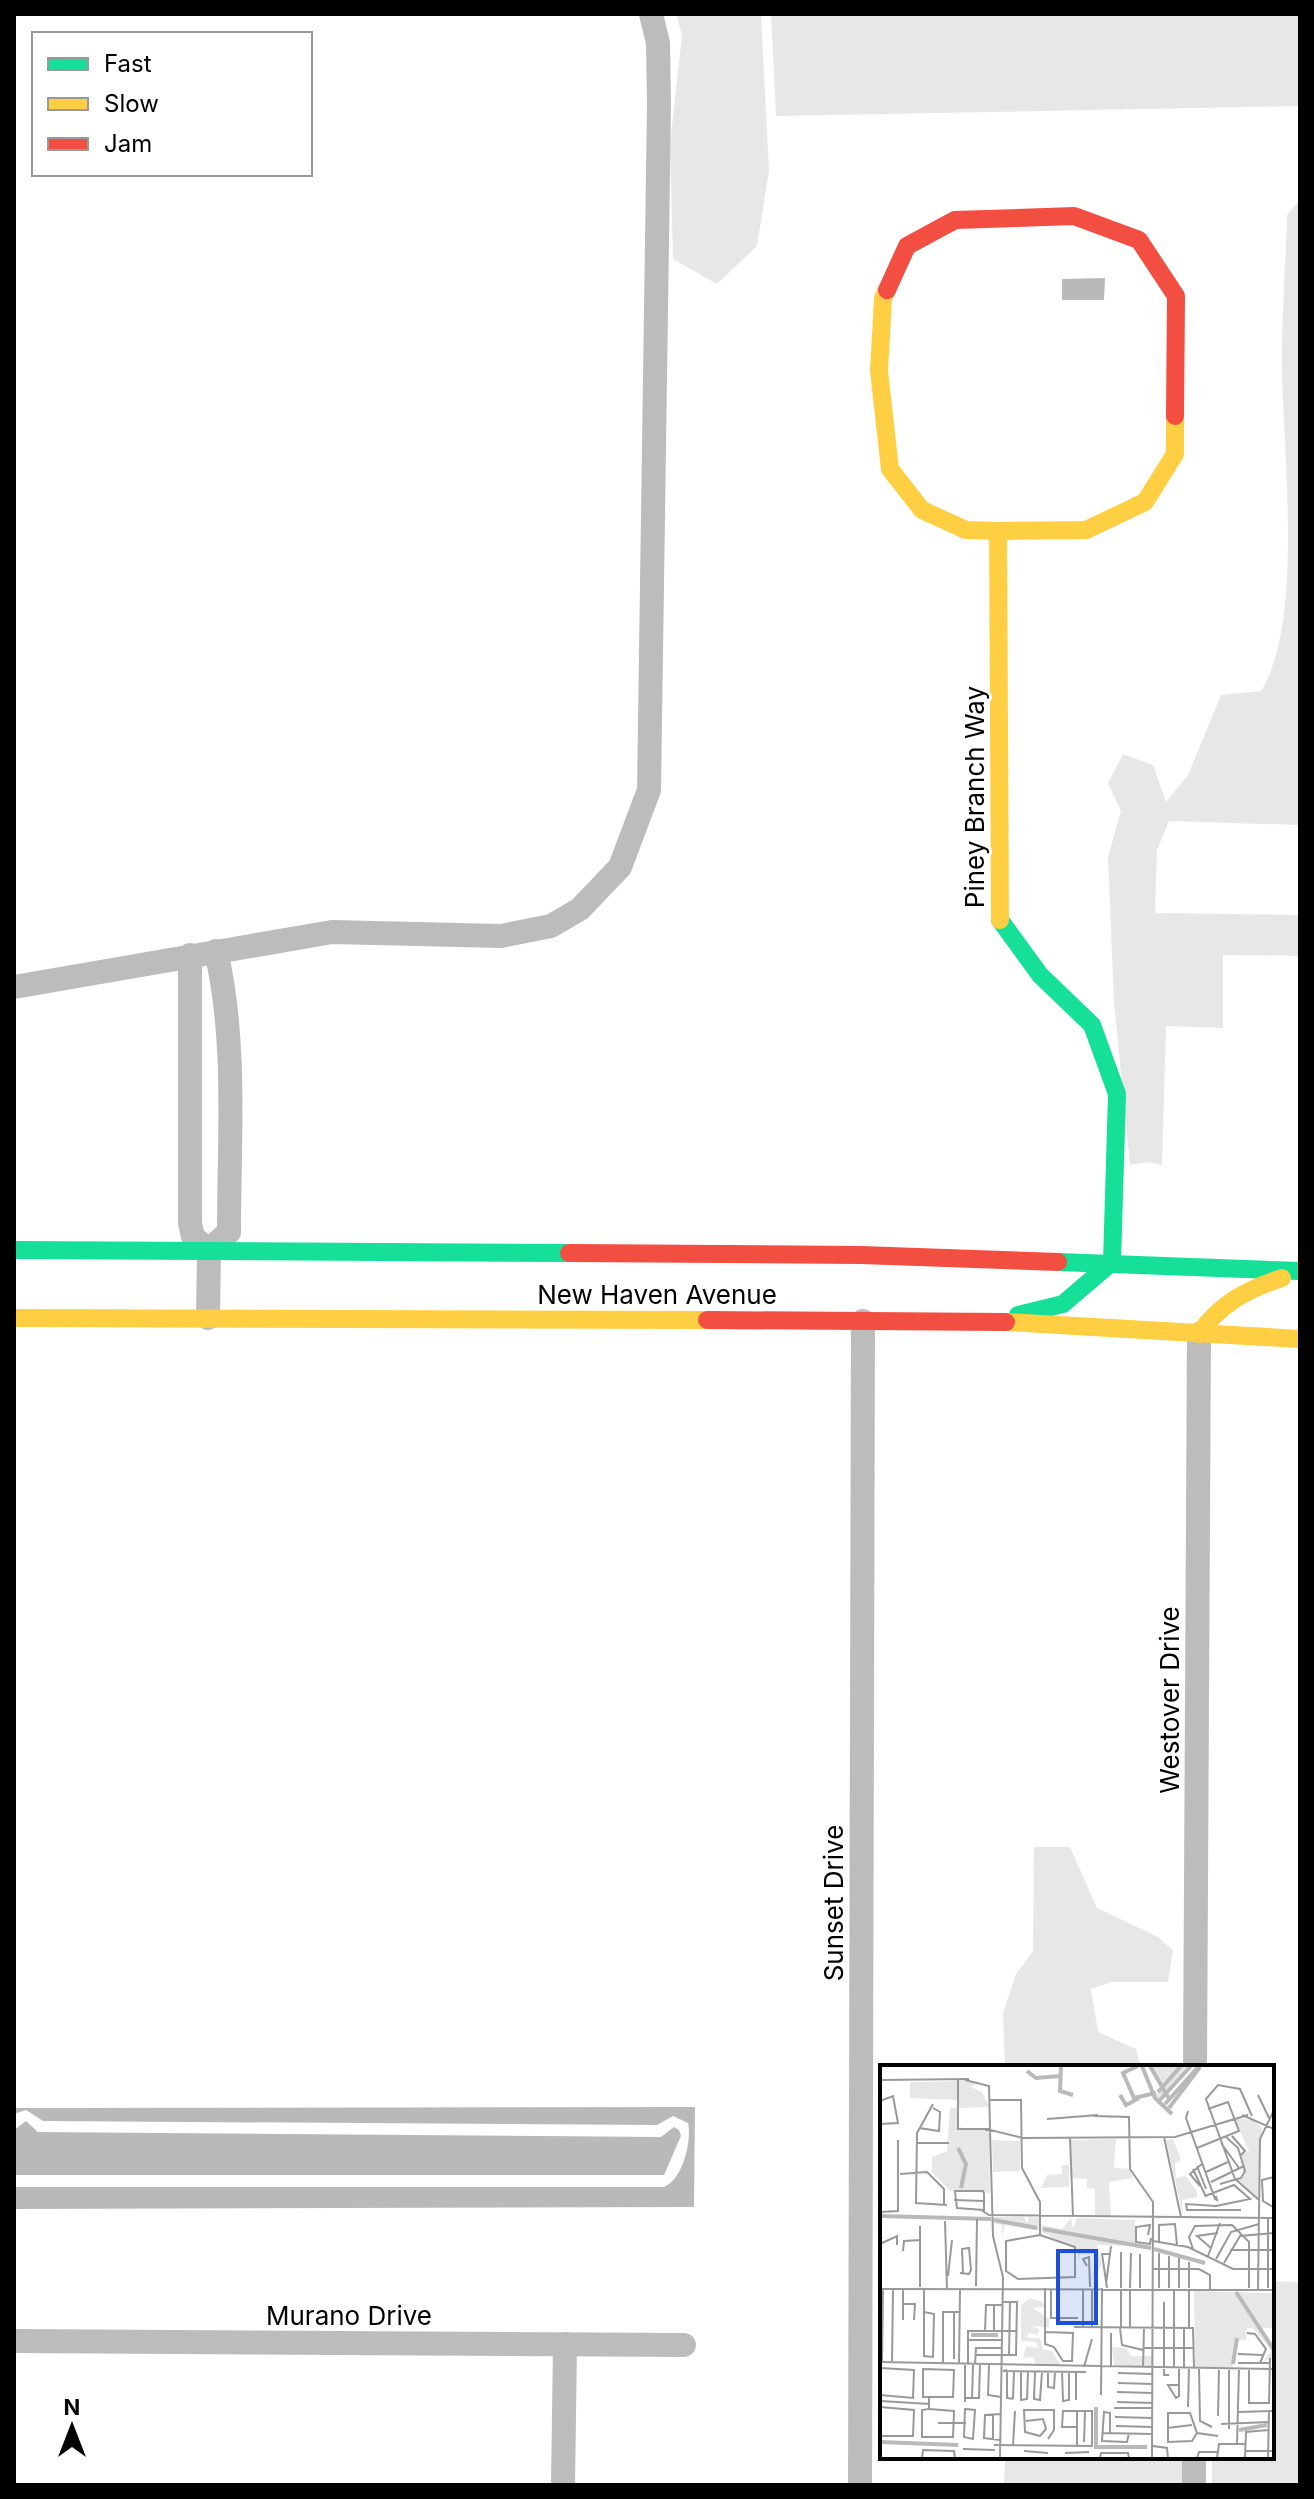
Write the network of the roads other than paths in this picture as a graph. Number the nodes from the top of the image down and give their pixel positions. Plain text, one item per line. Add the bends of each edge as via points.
1 (651, 14) edge
2 (998, 531) junction
3 (216, 951) junction
4 (190, 955) junction
5 (14, 987) edge
6 (14, 1250) edge
7 (209, 1250) junction
8 (1112, 1262) junction
9 (1300, 1271) edge
10 (14, 1318) edge
11 (208, 1318) junction
12 (863, 1321) junction
13 (992, 1321) junction
14 (1199, 1334) junction
15 (1300, 1339) edge
16 (1195, 2065) edge
17 (14, 2341) edge
18 (565, 2344) junction
19 (684, 2345) dead end
20 (1194, 2459) edge
21 (563, 2485) edge
22 (860, 2485) edge
23 (1194, 2485) edge

1 - 3 street via 658,43 659,104 649,790 620,867 580,909 551,926 513,934 332,932
2 - 2 main road via 966,530 922,510 890,469 879,371 883,298 907,246 955,220 1074,216 1139,240 1176,296 1175,454 1145,502 1086,530
2 - 8 main road, Piney Branch Way via 1000,919 1040,975 1092,1025 1117,1094
3 - 4 street
3 - 7 street via 228,1042 229,1232
4 - 5 street
4 - 7 street via 190,1223 193,1237
6 - 7 main road, New Haven Avenue
7 - 8 main road, New Haven Avenue
7 - 11 street
8 - 9 main road, New Haven Avenue
8 - 13 main road via 1063,1304
9 - 14 main road via 1240,1292 1216,1309
10 - 11 main road, New Haven Avenue
11 - 12 main road, New Haven Avenue
12 - 13 main road, New Haven Avenue
12 - 22 street, Sunset Drive
13 - 14 main road, New Haven Avenue
14 - 15 main road, New Haven Avenue
14 - 16 street, Westover Drive
17 - 18 street, Murano Drive
18 - 19 street, Murano Drive
18 - 21 street
20 - 23 street

